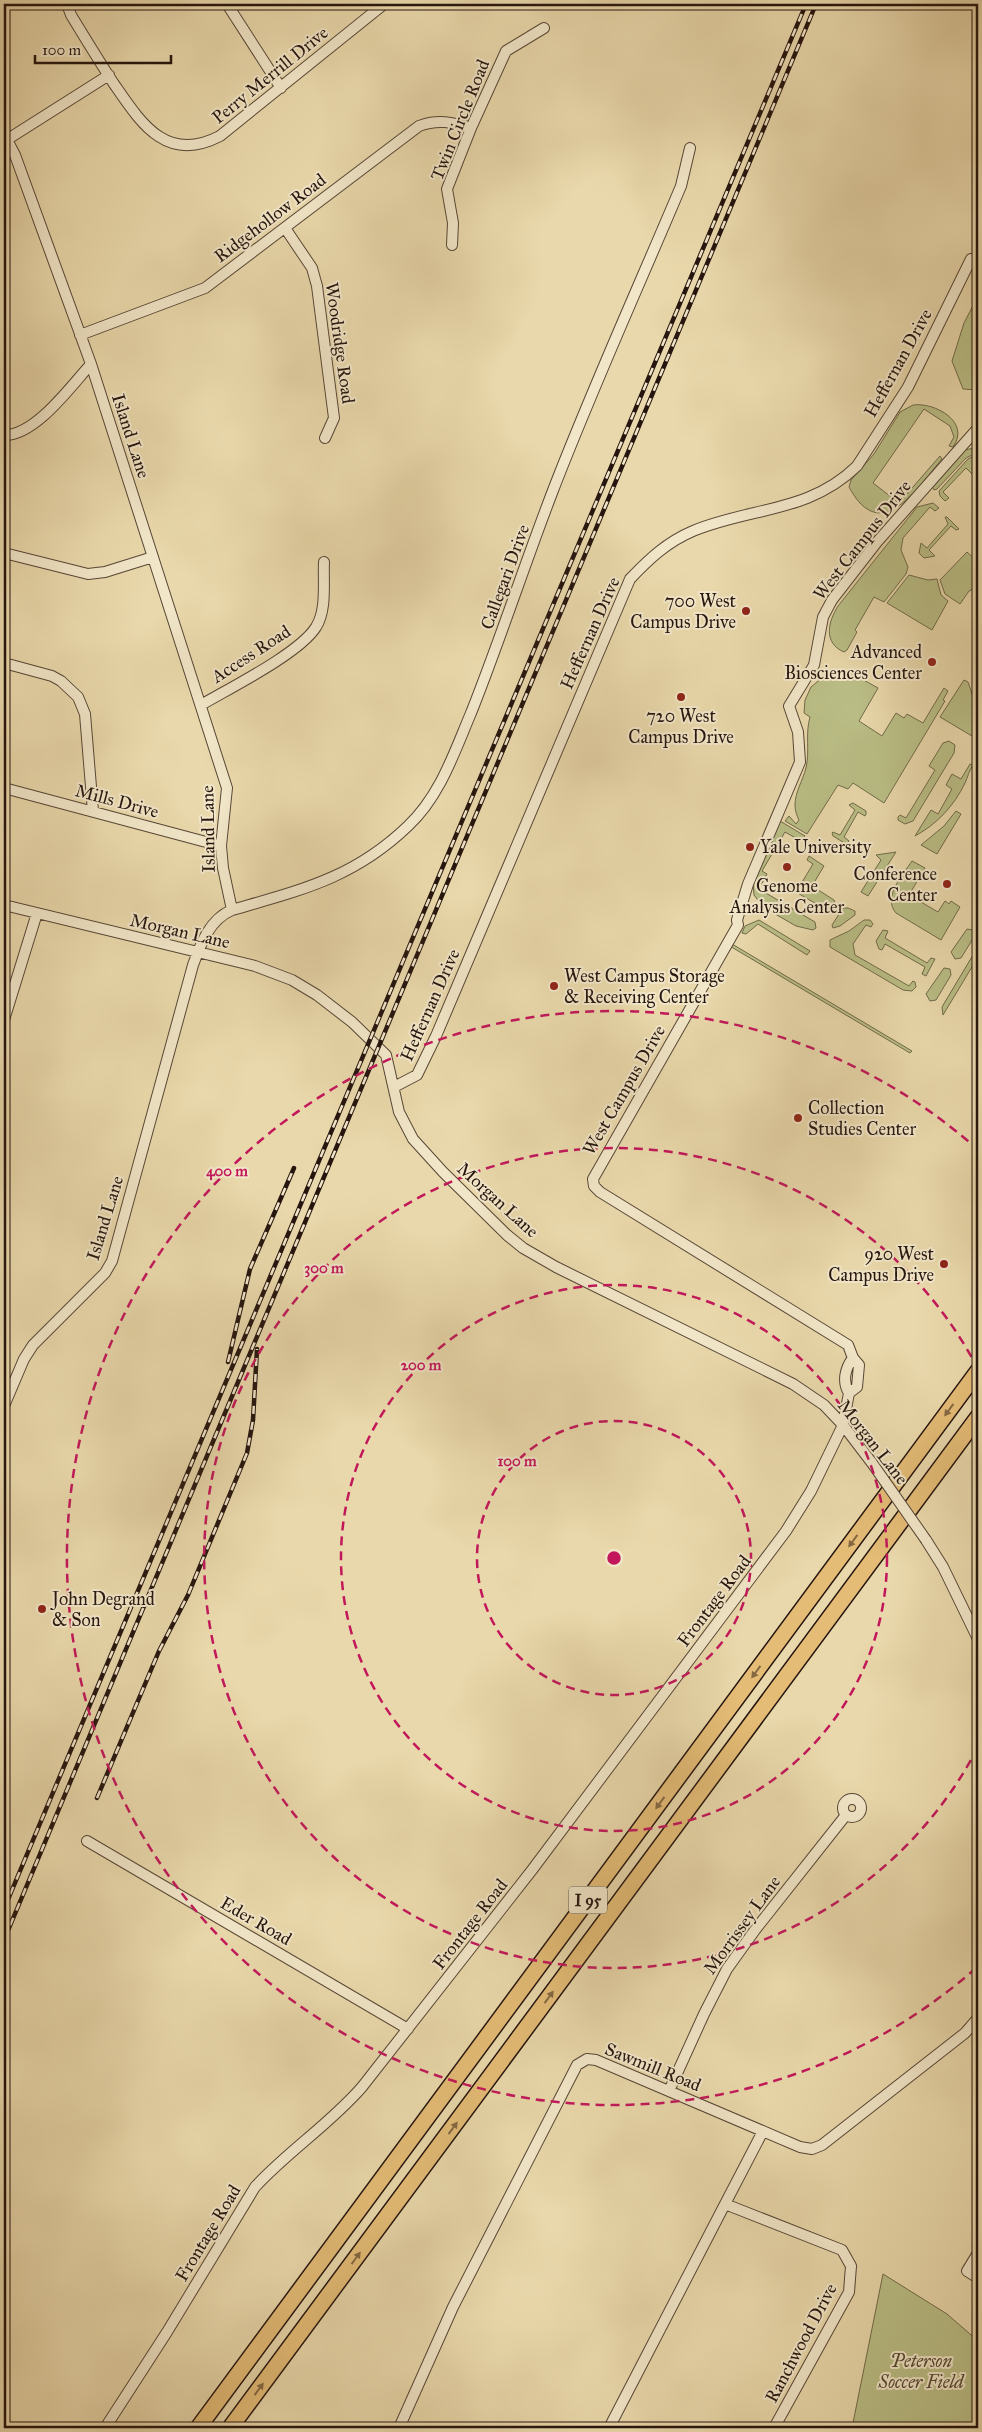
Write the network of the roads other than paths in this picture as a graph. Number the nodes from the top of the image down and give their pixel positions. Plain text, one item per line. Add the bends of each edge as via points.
1 (67, 4) edge
2 (227, 4) edge
3 (384, 4) edge
4 (544, 28) dead end
5 (109, 75) junction
6 (281, 88) junction
7 (471, 128) junction
8 (6, 136) edge
9 (690, 148) dead end
10 (284, 228) junction
11 (452, 245) dead end
12 (971, 260) dead end
13 (80, 335) junction
14 (91, 364) junction
15 (978, 428) edge
16 (4, 435) edge
17 (325, 438) dead end
18 (4, 553) edge
19 (153, 556) junction
20 (324, 562) dead end
21 (4, 663) edge
22 (201, 705) junction
23 (4, 788) edge
24 (93, 811) junction
25 (221, 846) junction
26 (4, 905) edge
27 (232, 910) junction
28 (37, 913) junction
29 (198, 951) junction
30 (4, 1020) edge
31 (394, 1086) junction
32 (978, 1371) edge
33 (4, 1406) edge
34 (978, 1416) edge
35 (843, 1424) junction
36 (978, 1639) edge
37 (846, 1815) dead end
38 (87, 1841) dead end
39 (978, 2018) edge
40 (408, 2029) junction
41 (670, 2090) junction
42 (763, 2131) junction
43 (725, 2204) junction
44 (978, 2253) edge
45 (978, 2278) edge
46 (105, 2428) edge
47 (198, 2428) edge
48 (230, 2428) edge
49 (399, 2428) edge
50 (609, 2428) edge
51 (774, 2428) edge

1 - 5 street, Perry Merrill Drive
2 - 6 street
3 - 6 street, Perry Merrill Drive
4 - 7 street, Twin Circle Road via 506,51
5 - 6 street, Perry Merrill Drive via 144,126 159,138 184,145 202,144 220,136
5 - 8 street
7 - 10 street, Ridgehollow Road via 447,121 419,126
7 - 11 street, Twin Circle Road via 447,189 453,223
8 - 13 street, Island Lane
9 - 27 street, Callegari Drive via 681,186 559,475 492,661 446,773 410,825 365,862 316,885
10 - 13 street, Ridgehollow Road via 205,288
10 - 17 street, Woodridge Road via 312,268 317,286 334,418
12 - 31 street, Heffernan Drive via 908,387 857,466 846,477 819,495 800,502 711,524 692,532 669,543 630,579 433,1044 417,1075
13 - 14 street, Island Lane
14 - 16 street via 35,423 10,436
14 - 19 street, Island Lane
15 - 35 street, West Campus Drive via 877,542 827,608 818,636 814,665 789,706 798,732 800,762 748,884 736,930 592,1182 600,1192 848,1346 859,1365 859,1372 857,1387 849,1394
18 - 19 street via 88,574
19 - 22 street, Island Lane
20 - 22 street, Access Road via 322,610 316,627 298,647
21 - 24 street via 52,676 78,697 85,714
22 - 25 street, Island Lane via 227,788
23 - 24 street, Mills Drive
24 - 25 street, Mills Drive
25 - 27 street, Island Lane via 222,868
26 - 28 street, Morgan Lane
27 - 29 street, Island Lane via 221,914 213,923
28 - 29 street, Morgan Lane
28 - 30 street
29 - 31 street, Morgan Lane via 274,972 317,995 382,1048
29 - 33 street, Island Lane via 112,1261 105,1273 33,1345
31 - 35 street, Morgan Lane via 400,1117 413,1139 523,1248 793,1384 824,1405
32 -> 47 highway, I 95
48 -> 34 highway, I 95
35 - 36 street, Morgan Lane, bridge via 943,1567
35 - 40 street, Frontage Road via 811,1491 786,1531 532,1870
37 - 41 street, Morrissey Lane via 727,1969
38 - 40 street, Eder Road
39 - 42 street, Sawmill Road via 965,2033 818,2147 804,2148
40 - 46 street, Frontage Road via 345,2107 255,2187
41 - 42 street, Sawmill Road
41 - 49 street, Sawmill Road via 596,2060 587,2059 577,2065 453,2308
42 - 43 street
43 - 50 street
43 - 51 street, Ranchwood Drive via 842,2250 851,2266 849,2292
44 - 45 street via 967,2271

